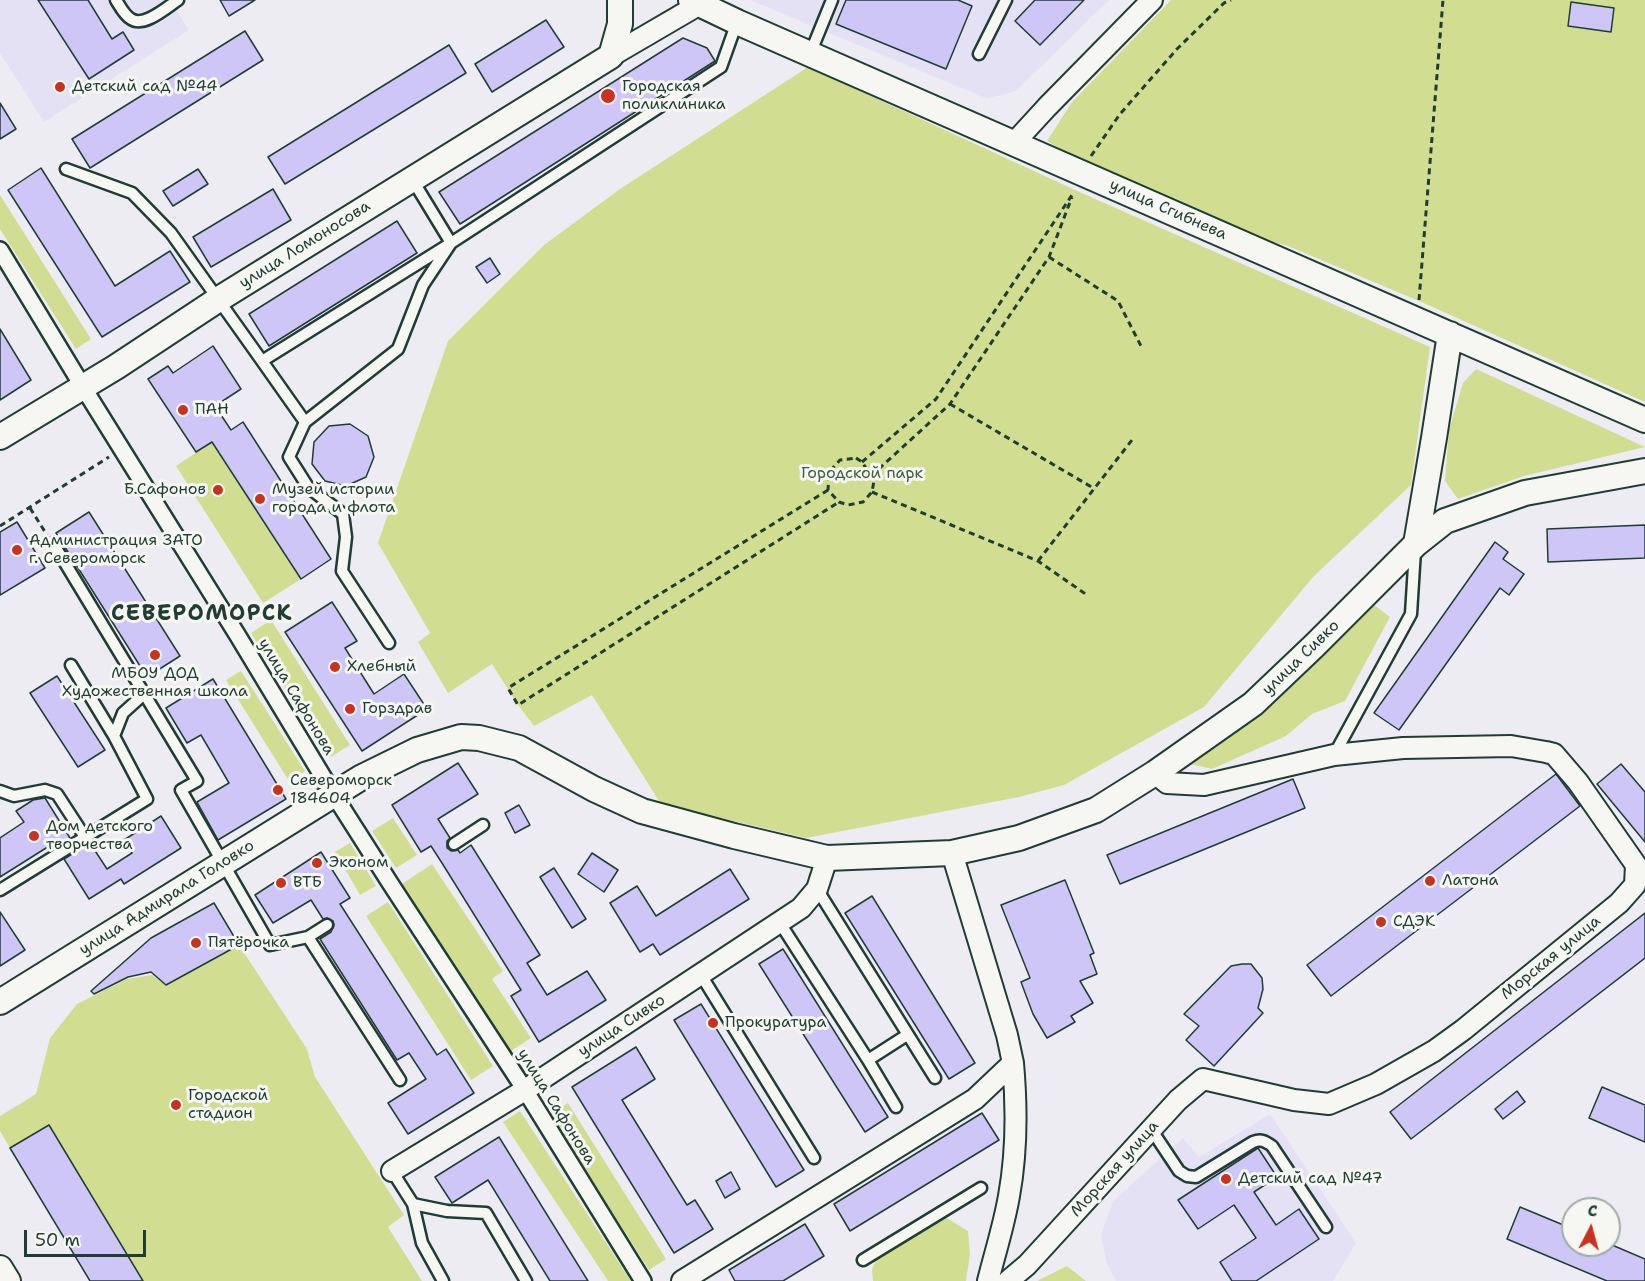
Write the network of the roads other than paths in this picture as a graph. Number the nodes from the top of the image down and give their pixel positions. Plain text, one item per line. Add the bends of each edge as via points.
1 (116, 0) edge
2 (178, 0) edge
3 (620, 0) edge
4 (832, 0) edge
5 (1006, 0) edge
6 (1152, 0) edge
7 (695, 2) edge
8 (737, 22) junction
9 (810, 54) junction
10 (979, 54) dead end
11 (610, 56) junction
12 (1014, 143) junction
13 (66, 169) dead end
14 (412, 179) junction
15 (451, 243) junction
16 (0, 250) edge
17 (219, 299) junction
18 (1450, 334) junction
19 (262, 361) junction
20 (83, 387) junction
21 (1645, 420) edge
22 (305, 422) junction
23 (0, 436) edge
24 (1645, 471) edge
25 (53, 543) dead end
26 (1416, 544) junction
27 (389, 643) dead end
28 (71, 664) dead end
29 (144, 694) junction
30 (114, 736) junction
31 (1334, 754) junction
32 (1155, 773) junction
33 (0, 791) edge
34 (334, 795) junction
35 (483, 825) dead end
36 (85, 837) junction
37 (454, 844) dead end
38 (952, 853) junction
39 (827, 858) junction
40 (222, 864) junction
41 (0, 890) edge
42 (817, 890) junction
43 (780, 923) junction
44 (327, 925) dead end
45 (308, 937) junction
46 (701, 975) junction
47 (0, 1002) edge
48 (907, 1035) junction
49 (868, 1060) junction
50 (1013, 1063) junction
51 (935, 1078) dead end
52 (400, 1080) dead end
53 (525, 1090) junction
54 (896, 1107) dead end
55 (1151, 1129) junction
56 (814, 1158) dead end
57 (392, 1171) joint
58 (981, 1188) dead end
59 (412, 1204) junction
60 (1326, 1227) dead end
61 (863, 1260) dead end
62 (0, 1268) edge
63 (8, 1281) edge
64 (443, 1281) edge
65 (526, 1281) edge
66 (643, 1281) edge
67 (682, 1281) edge
68 (988, 1281) edge
69 (1008, 1281) edge

1 - 2 lane via 136,22 145,21
3 - 11 street via 620,24
4 - 9 lane
5 - 10 lane
6 - 12 street
7 - 8 street, улица Сгибнева
7 - 11 street, улица Ломоносова
8 - 9 street, улица Сгибнева
8 - 15 lane via 721,67
9 - 12 street, улица Сгибнева
11 - 14 street, улица Ломоносова
12 - 18 street, улица Сгибнева
13 - 17 lane via 132,193 171,232
14 - 15 lane
14 - 17 street, улица Ломоносова
15 - 19 lane
15 - 22 lane via 423,285 398,349
16 - 20 street, улица Сафонова
17 - 19 lane
17 - 20 street, улица Ломоносова
18 - 21 street, улица Сгибнева
18 - 26 street
19 - 22 lane
20 - 23 street, улица Ломоносова
20 - 34 street, улица Сафонова
22 - 27 lane via 290,457 308,487 343,514 346,537 342,572
24 - 26 street, улица Сивко via 1525,493 1444,521
25 - 29 lane
26 - 31 lane via 1411,614
26 - 32 street, улица Сивко via 1253,704
28 - 30 lane
29 - 30 lane via 123,713
29 - 40 lane via 197,781 181,790
30 - 36 lane via 147,799
31 - 32 street, Морская улица via 1204,786 1167,783
31 - 55 street, Морская улица via 1511,746 1554,754 1636,865 1635,885 1619,903 1463,1030 1376,1084 1329,1104 1203,1079
32 - 38 street, улица Сивко via 1096,810 1019,838
33 - 36 lane via 14,796 45,790 57,794
34 - 39 street, улица Сивко via 417,750 461,737 480,738 519,747 642,811
34 - 40 street, улица Адмирала Головко
34 - 53 street, улица Сафонова
35 - 37 lane
36 - 41 lane
38 - 39 street, улица Сивко
38 - 50 street
39 - 42 street, улица Сивко
40 - 45 lane via 270,945
40 - 47 street, улица Адмирала Головко
42 - 43 street, улица Сивко
42 - 48 lane
43 - 46 street, улица Сивко
43 - 49 lane
44 - 45 lane
45 - 52 lane
46 - 53 street, улица Сивко
46 - 56 lane
48 - 49 lane
48 - 51 lane
49 - 54 lane
50 - 67 street via 975,1100
50 - 68 street via 1015,1142 1009,1197
53 - 57 street, улица Сивко
53 - 66 street, улица Сафонова
55 - 60 lane via 1179,1171 1196,1177 1253,1142 1265,1141
55 - 69 street, Морская улица
57 - 59 lane
58 - 61 lane
59 - 64 lane via 422,1243
59 - 65 lane via 486,1214
62 - 63 street

